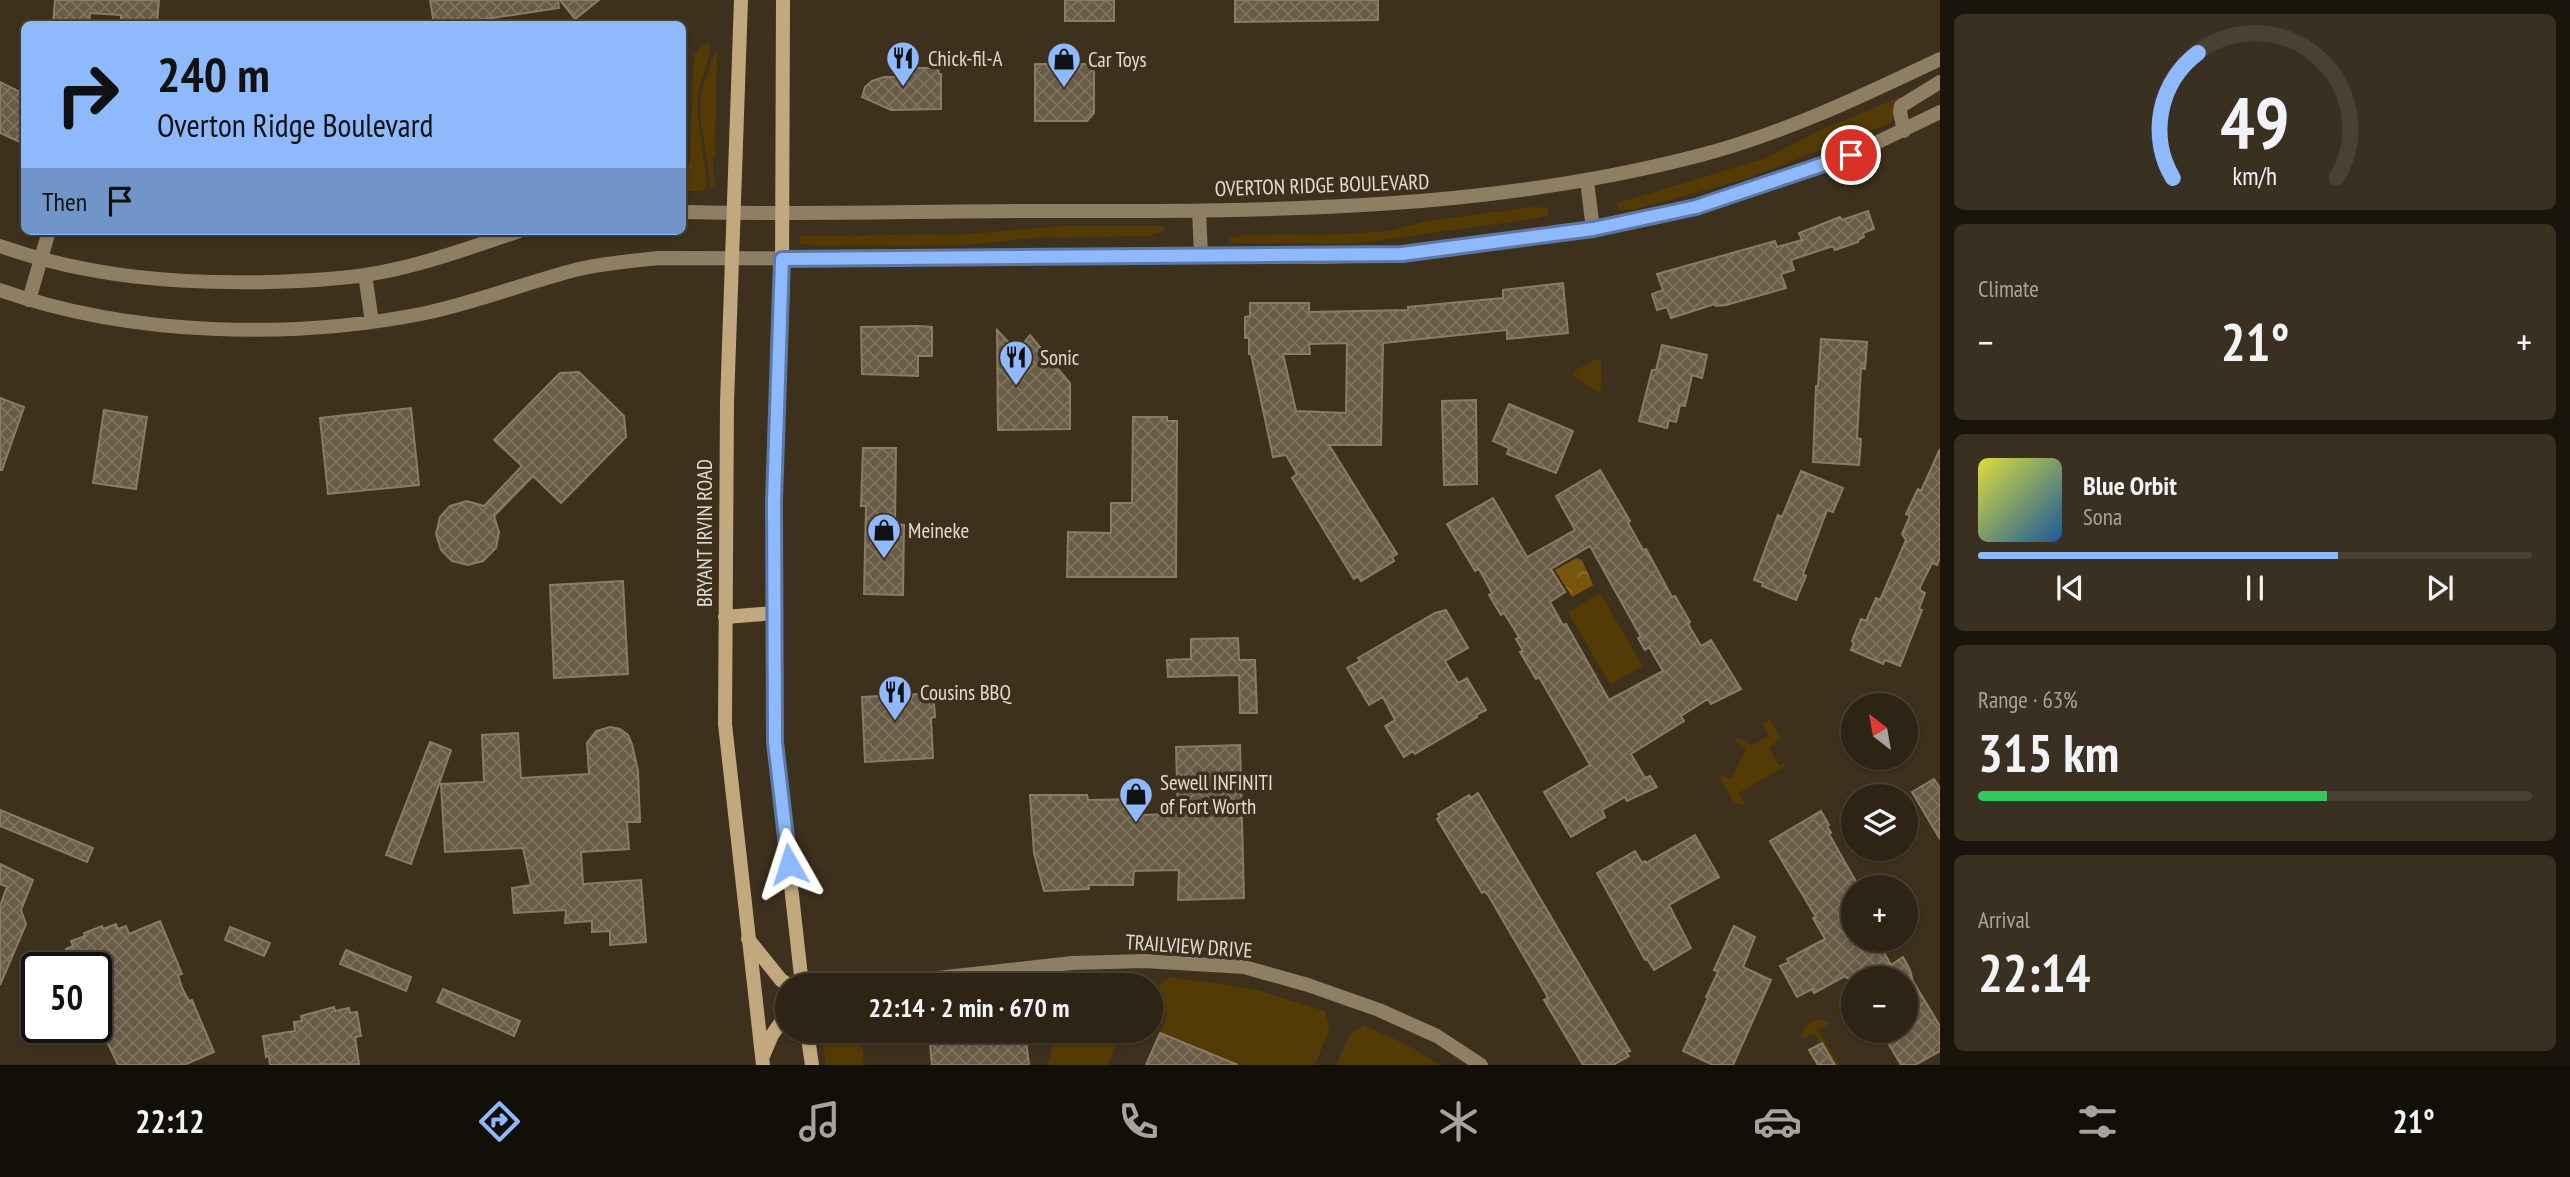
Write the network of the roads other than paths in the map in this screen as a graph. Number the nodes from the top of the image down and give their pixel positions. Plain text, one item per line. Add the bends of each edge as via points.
1 (741, 0) edge
2 (783, 0) edge
3 (1940, 60) edge
4 (1940, 82) edge
5 (1940, 112) edge
6 (1904, 131) junction
7 (1587, 181) junction
8 (1199, 211) junction
9 (686, 212) edge
10 (735, 213) junction
11 (782, 213) junction
12 (1593, 229) junction
13 (48, 235) edge
14 (507, 235) edge
15 (0, 246) edge
16 (1201, 256) junction
17 (733, 258) junction
18 (782, 259) junction
19 (41, 260) junction
20 (365, 275) junction
21 (0, 290) edge
22 (29, 300) junction
23 (372, 322) junction
24 (775, 613) junction
25 (725, 617) junction
26 (747, 938) junction
27 (775, 973) edge
28 (801, 973) edge
29 (982, 973) edge
30 (775, 1031) edge
31 (809, 1043) edge
32 (762, 1062) edge
33 (812, 1065) edge
34 (1481, 1065) edge

1 - 10 main road, BRYANT IRVIN ROAD
2 - 11 main road
3 - 7 street, OVERTON RIDGE BOULEVARD via 1756,139
4 - 6 street via 1901,106
5 - 6 street
6 - 12 street via 1746,192
7 - 8 street, OVERTON RIDGE BOULEVARD via 1405,204
7 - 12 street
8 - 11 street, OVERTON RIDGE BOULEVARD
8 - 16 street
9 - 10 street, OVERTON RIDGE BOULEVARD
10 - 11 street, OVERTON RIDGE BOULEVARD
10 - 17 main road, BRYANT IRVIN ROAD
11 - 18 main road
12 - 16 street via 1402,254
13 - 19 street
14 - 20 street
15 - 19 street
16 - 18 street
17 - 18 street
17 - 23 street via 613,262 481,300
17 - 25 main road, BRYANT IRVIN ROAD via 726,403
18 - 24 main road
19 - 20 street via 100,273 189,281 303,281
19 - 22 street
20 - 23 street
21 - 22 street
22 - 23 street via 153,325 206,329
24 - 25 main road
24 - 28 main road via 775,742
25 - 26 main road, BRYANT IRVIN ROAD via 725,724
26 - 27 main road
26 - 32 main road, BRYANT IRVIN ROAD
29 - 34 street, TRAILVIEW DRIVE via 1144,961 1244,967 1379,1010 1437,1036
30 - 32 main road
31 - 33 main road

